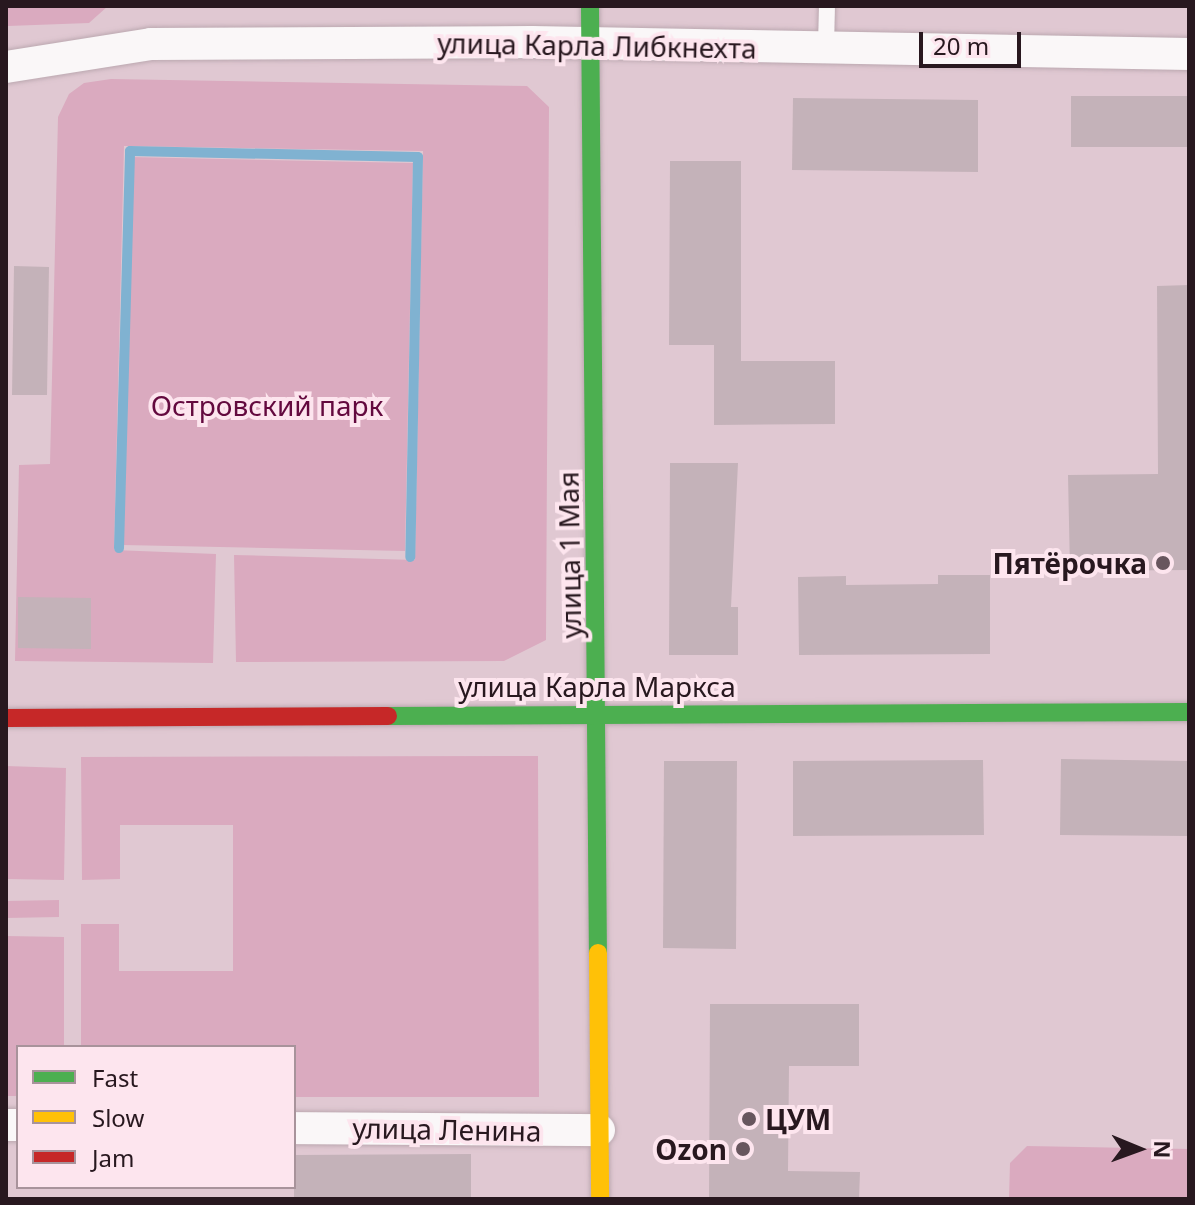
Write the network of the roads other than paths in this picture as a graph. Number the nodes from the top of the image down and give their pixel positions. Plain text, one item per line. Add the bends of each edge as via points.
1 (590, 6) edge
2 (827, 6) edge
3 (591, 45) junction
4 (826, 46) junction
5 (1189, 54) edge
6 (6, 67) edge
7 (1189, 712) edge
8 (599, 713) junction
9 (6, 718) edge
10 (296, 1128) edge
11 (599, 1130) junction
12 (600, 1199) edge

1 - 3 street, улица 1 Мая
2 - 4 lane
3 - 4 street, улица Карла Либкнехта
3 - 6 street, улица Карла Либкнехта via 151,44
3 - 8 street, улица 1 Мая
4 - 5 street, улица Карла Либкнехта
7 - 8 street, улица Карла Маркса
8 - 9 street, улица Карла Маркса
8 - 11 street, улица 1 Мая
10 - 11 street, улица Ленина
11 - 12 street, улица 1 Мая

